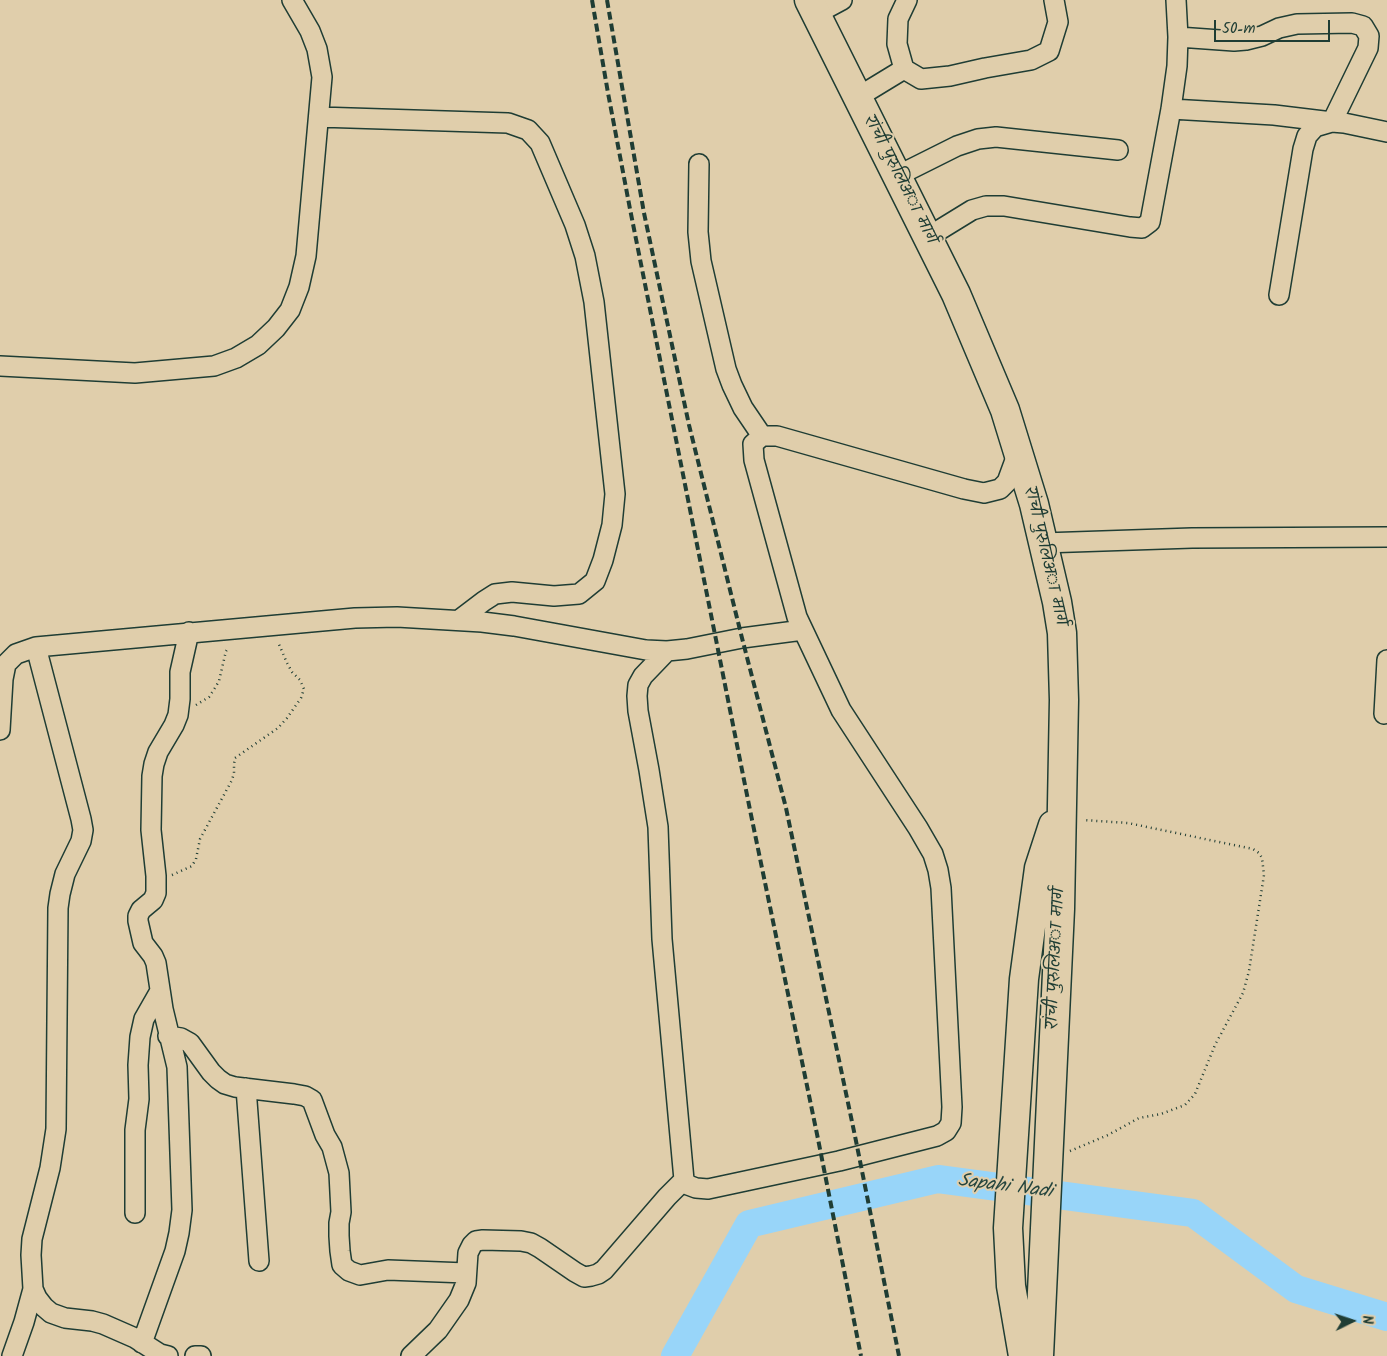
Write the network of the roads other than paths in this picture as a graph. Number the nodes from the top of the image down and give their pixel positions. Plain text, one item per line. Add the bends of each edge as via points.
1 (292, 0) edge
2 (842, 0) edge
3 (906, 0) edge
4 (1054, 0) edge
5 (1176, 0) edge
6 (812, 7) edge
7 (1178, 37) junction
8 (904, 69) junction
9 (858, 97) junction
10 (1171, 109) junction
11 (319, 117) junction
12 (1332, 122) junction
13 (1387, 132) edge
14 (1118, 150) dead end
15 (699, 164) dead end
16 (897, 176) junction
17 (928, 237) junction
18 (1279, 295) dead end
19 (0, 366) edge
20 (762, 436) junction
21 (1018, 452) junction
22 (1387, 537) edge
23 (1043, 543) junction
24 (459, 620) junction
25 (803, 630) junction
26 (189, 632) junction
27 (36, 646) junction
28 (667, 651) junction
29 (1387, 660) edge
30 (1384, 714) dead end
31 (0, 730) edge
32 (1061, 808) junction
33 (160, 991) junction
34 (168, 1036) junction
35 (246, 1088) junction
36 (684, 1180) junction
37 (135, 1212) dead end
38 (259, 1261) dead end
39 (466, 1273) junction
40 (33, 1289) junction
41 (142, 1343) junction
42 (12, 1356) edge
43 (168, 1356) edge
44 (195, 1356) edge
45 (201, 1356) edge
46 (411, 1356) edge
47 (1023, 1356) edge
48 (1039, 1356) edge

1 - 11 street via 317,49 322,77
2 - 6 street
3 - 8 street via 898,19 897,44
4 - 8 street via 1058,22 1050,51 1031,60 921,79
5 - 7 street
6 - 9 main road, रांची पुरुलिअा मार्ग
7 - 10 street
7 - 12 street via 1234,41 1297,24 1352,23 1363,26 1369,36 1368,48
8 - 9 street
9 - 16 main road, रांची पुरुलिअा मार्ग
10 - 12 street
10 - 17 street via 1154,209 1150,222 1142,228 1004,206 986,206 972,210
11 - 19 street via 306,256 299,287 290,310 258,345 214,366 135,373
11 - 24 street via 508,124 528,130 540,143 585,256 594,302 615,494 612,525 603,560 595,581 579,594 495,594
12 - 13 street
12 - 18 street via 1315,127 1307,136 1303,149
14 - 16 street via 996,137 978,139
15 - 20 street via 698,247 703,270 726,369 744,408
16 - 17 main road, रांची पुरुलिअा मार्ग
17 - 21 main road, रांची पुरुलिअा मार्ग via 1006,410
20 - 21 street via 777,436 984,493 1000,489 1007,482
20 - 25 street via 753,444 754,460
21 - 23 main road, रांची पुरुलिअा मार्ग
22 - 23 street
23 - 32 main road, रांची पुरुलिअा मार्ग via 1062,633
24 - 26 street via 397,616
24 - 28 street
25 - 28 street
25 - 36 street via 841,710 918,828 938,870 942,898 951,1123 937,1136 708,1189 696,1188
26 - 27 street
26 - 33 street via 180,672 178,715 158,752 152,776 151,830 156,893 141,910 138,920 143,943 156,963
27 - 31 street via 16,654 6,664
27 - 40 street via 83,830 65,874 58,908 56,1129 32,1239
28 - 36 street via 643,676 637,696 658,827 661,931
29 - 30 street
32 - 47 main road via 1039,868 1024,979 1008,1228 1011,1286
32 - 48 main road, रांची पुरुलिअा मार्ग via 1060,908
33 - 34 street
33 - 37 street via 144,1019 140,1037
34 - 35 street via 190,1043 218,1079
34 - 41 street via 178,1076 182,1210 175,1251
35 - 38 street
35 - 39 street via 294,1094 312,1100 337,1166 341,1199 338,1236 342,1265 349,1271 360,1275 388,1270
36 - 39 street via 598,1274 584,1277 531,1243 483,1240 472,1245
39 - 46 street via 466,1283 459,1300 438,1330
40 - 41 street via 51,1313 103,1324
40 - 42 street
41 - 43 street
44 - 45 street

